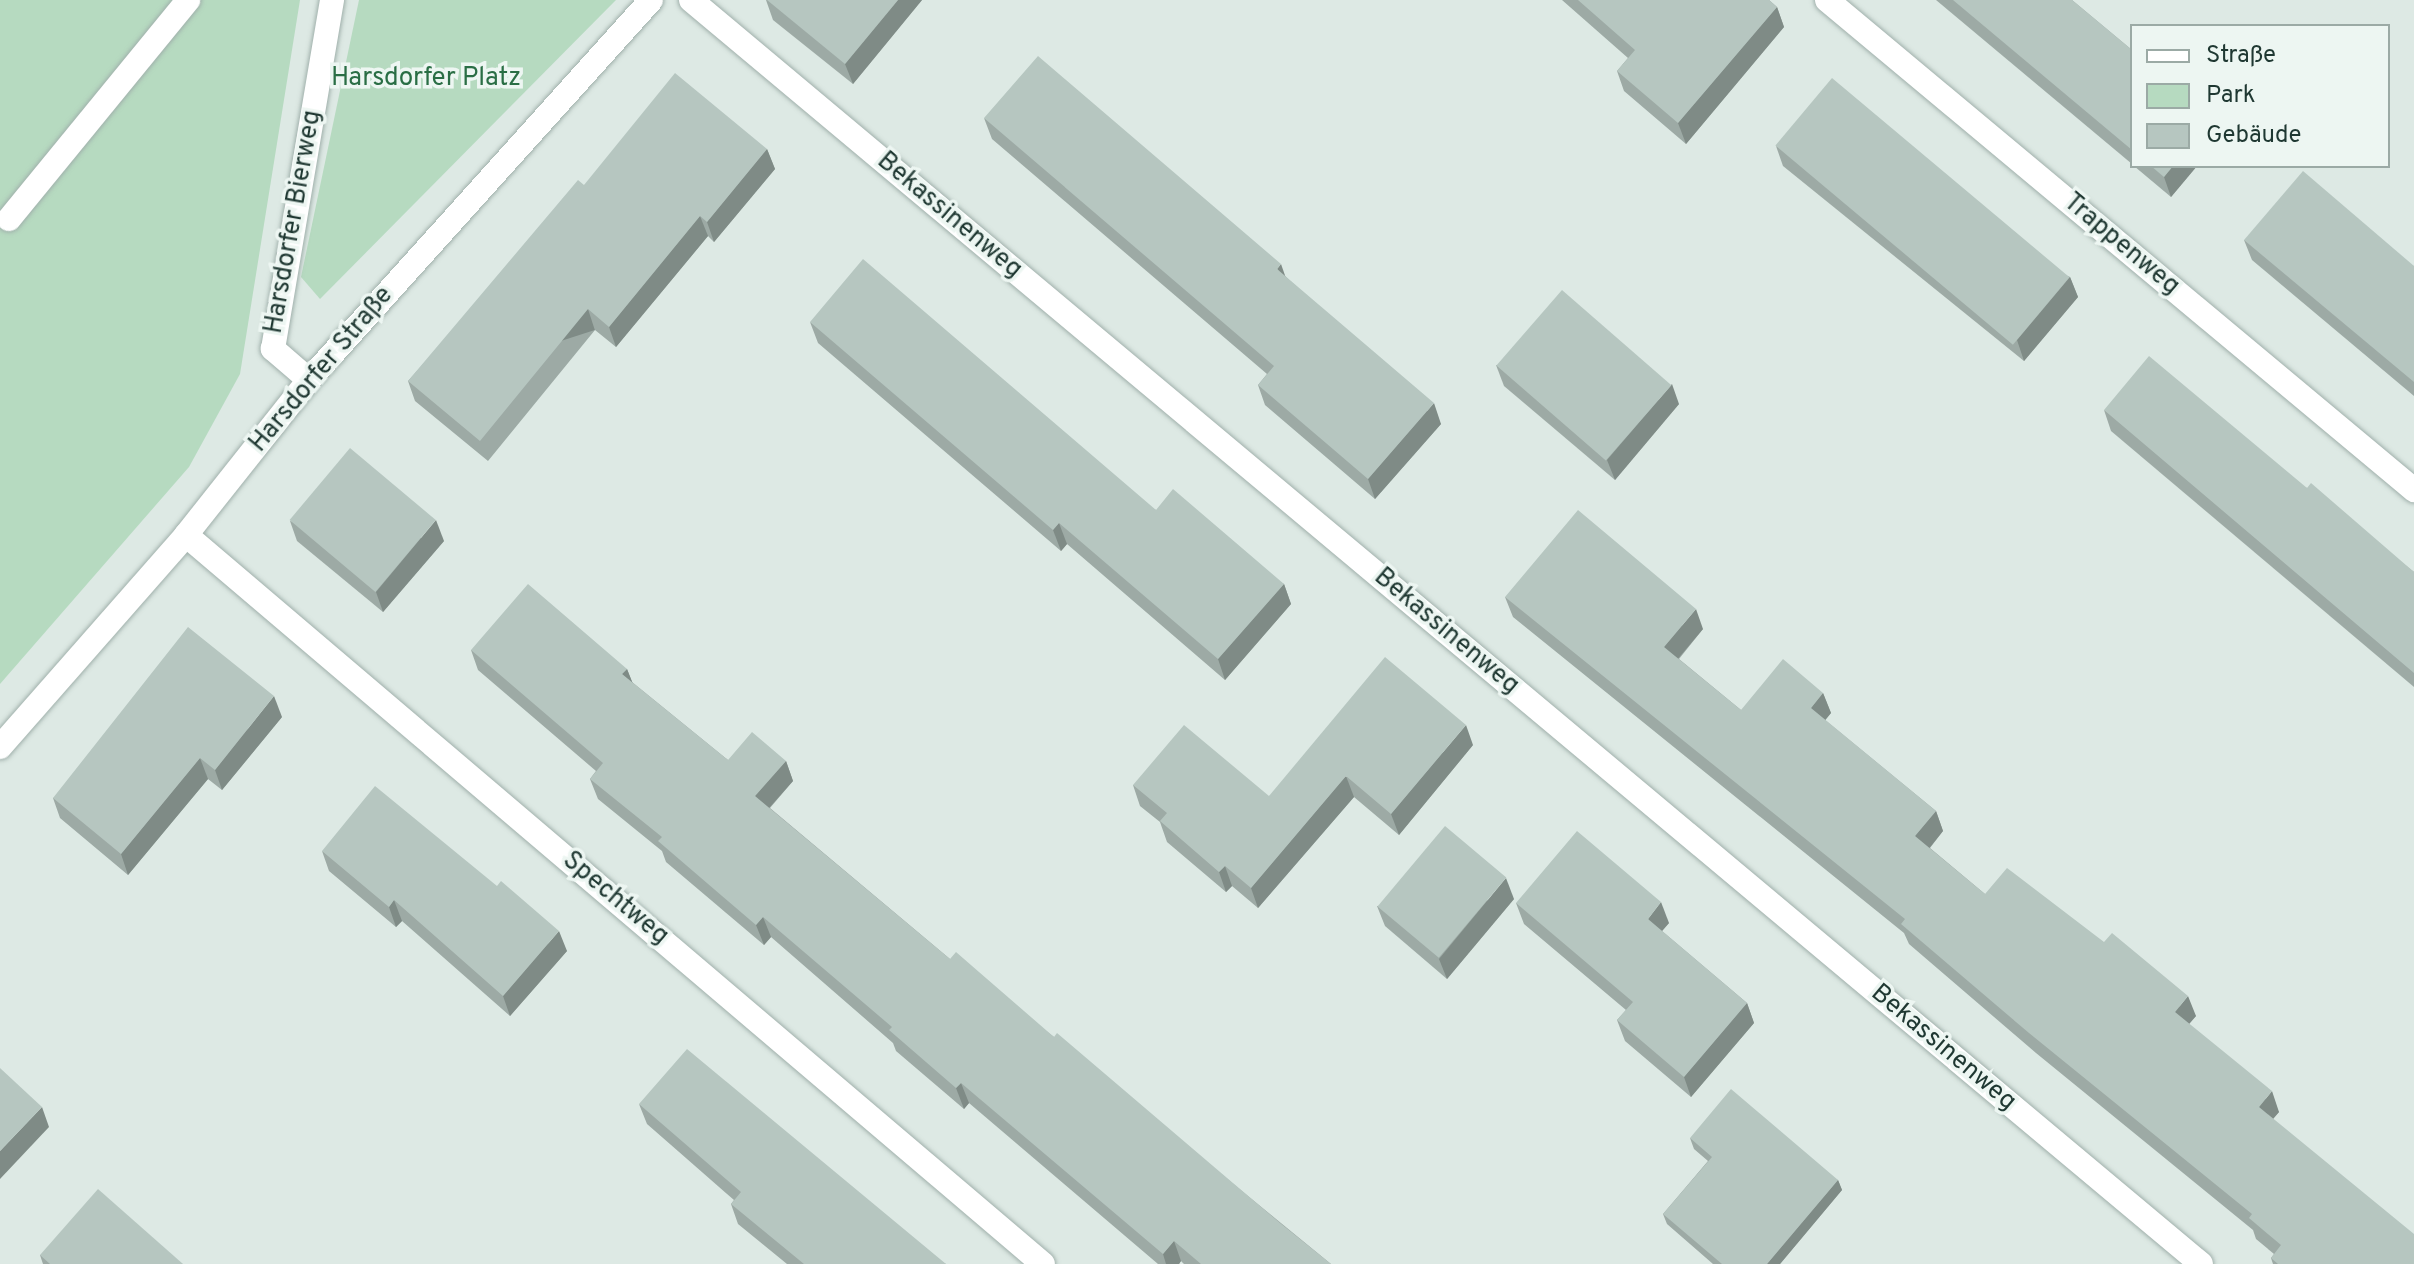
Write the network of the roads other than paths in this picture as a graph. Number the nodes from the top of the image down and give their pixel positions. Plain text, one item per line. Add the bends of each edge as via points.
1 (188, 0) edge
2 (332, 0) edge
3 (651, 0) edge
4 (691, 0) edge
5 (1827, 0) edge
6 (9, 219) dead end
7 (309, 380) junction
8 (2414, 490) edge
9 (186, 535) junction
10 (0, 747) edge
11 (1043, 1264) edge
12 (2201, 1264) edge

1 - 6 street
2 - 7 street, Harsdorfer Bierweg via 273,349
3 - 7 street, Harsdorfer Straße
4 - 12 street, Bekassinenweg
5 - 8 street, Trappenweg
7 - 9 street, Harsdorfer Straße
9 - 10 street, Harsdorfer Straße
9 - 11 street, Spechtweg

